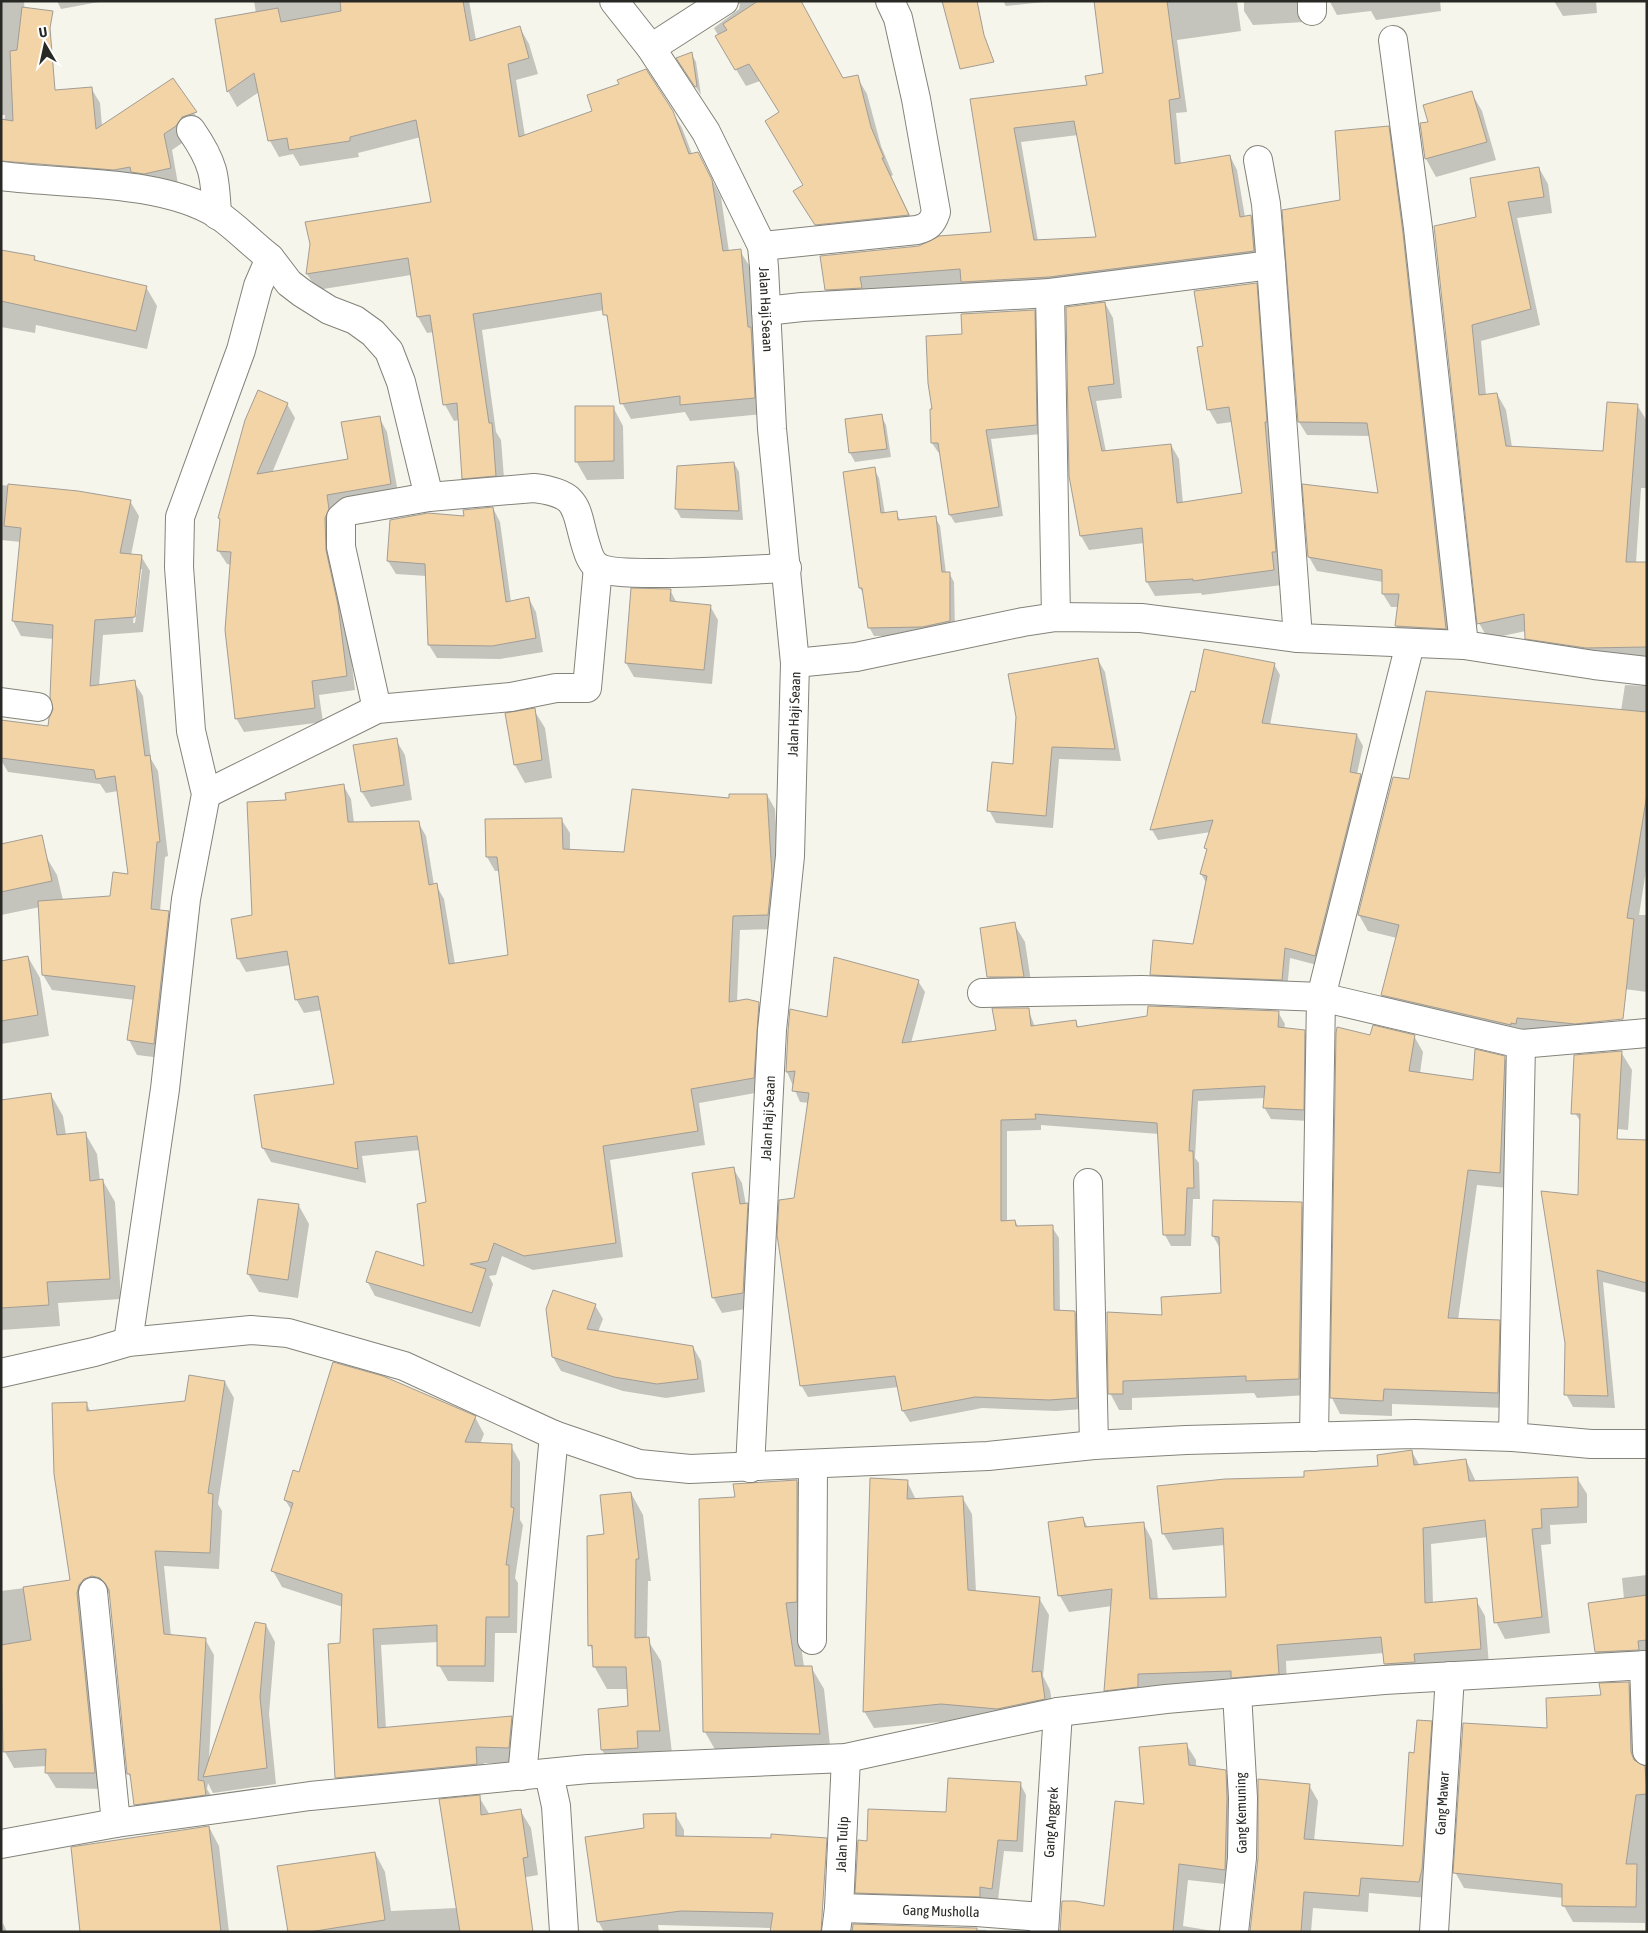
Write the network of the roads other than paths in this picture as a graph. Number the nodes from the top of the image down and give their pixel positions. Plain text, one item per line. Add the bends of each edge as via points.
1 (614, 1) edge
2 (724, 1) edge
3 (890, 1) edge
4 (1393, 40) dead end
5 (651, 48) junction
6 (191, 130) dead end
7 (1258, 160) dead end
8 (1, 176) edge
9 (217, 215) junction
10 (762, 246) junction
11 (270, 258) junction
12 (1271, 265) junction
13 (1050, 293) junction
14 (766, 311) junction
15 (430, 496) junction
16 (598, 567) junction
17 (787, 568) junction
18 (1056, 617) junction
19 (1298, 638) junction
20 (1410, 644) junction
21 (1464, 645) junction
22 (795, 663) junction
23 (1647, 671) edge
24 (1, 702) edge
25 (38, 707) dead end
26 (377, 709) junction
27 (206, 794) junction
28 (982, 993) dead end
29 (1321, 997) junction
30 (1647, 1033) edge
31 (1521, 1044) junction
32 (1088, 1183) dead end
33 (128, 1342) junction
34 (1, 1373) edge
35 (554, 1436) junction
36 (1314, 1437) junction
37 (1513, 1437) junction
38 (1647, 1444) edge
39 (1094, 1445) junction
40 (813, 1466) junction
41 (750, 1468) junction
42 (93, 1592) dead end
43 (812, 1640) dead end
44 (1645, 1665) edge
45 (1450, 1676) junction
46 (1237, 1693) junction
47 (1058, 1712) junction
48 (1647, 1751) edge
49 (846, 1758) junction
50 (549, 1774) junction
51 (522, 1776) junction
52 (116, 1822) junction
53 (1, 1844) edge
54 (838, 1920) edge
55 (1043, 1925) edge
56 (564, 1932) edge
57 (1234, 1932) edge
58 (1434, 1932) edge

1 - 5 street, Jalan Haji Seaan
2 - 5 street
3 - 10 street via 898,18 916,99 936,212 934,220 917,230
4 - 21 street via 1418,228
5 - 10 street, Jalan Haji Seaan via 706,132
6 - 9 street via 208,153 215,179
7 - 12 street via 1266,204
8 - 9 street via 137,188 183,199
9 - 11 street
10 - 14 street, Jalan Haji Seaan
11 - 15 street via 302,293 329,310 355,320 373,333 389,351 402,382
11 - 27 street via 258,286 241,350 180,517 179,566 191,731
12 - 13 street
12 - 19 street
13 - 14 street
13 - 18 street
14 - 17 street, Jalan Haji Seaan via 772,429
15 - 16 street via 534,488 550,490 574,503 590,558
15 - 26 street via 349,510 341,518 340,547
16 - 17 street via 637,572
16 - 26 street via 587,688 556,688 511,696
17 - 22 street, Jalan Haji Seaan
18 - 19 street via 1141,618
18 - 22 street via 856,657
19 - 20 street
20 - 21 street
20 - 29 street
21 - 23 street
22 - 41 street, Jalan Haji Seaan via 790,856 772,1030
24 - 25 street
26 - 27 street
27 - 33 street via 186,899 165,1089
28 - 29 street via 1142,990
29 - 31 street
29 - 36 street
30 - 31 street
31 - 37 street
32 - 39 street
33 - 34 street
33 - 35 street via 251,1330 288,1333 404,1366
35 - 41 street via 639,1464 690,1469
35 - 51 street
36 - 37 street via 1414,1434
36 - 39 street
37 - 38 street via 1591,1444
39 - 40 street via 988,1456
40 - 41 street
40 - 43 street
42 - 52 street
44 - 45 street
44 - 48 street
45 - 46 street
45 - 58 street, Gang Mawar
46 - 47 street
46 - 57 street, Gang Kemuning via 1243,1798 1242,1858
47 - 49 street
47 - 55 street, Gang Anggrek
49 - 50 street
49 - 54 street, Jalan Tulip
50 - 51 street
50 - 56 street via 556,1806
51 - 52 street via 310,1796
52 - 53 street
54 - 55 street, Gang Musholla via 976,1912

